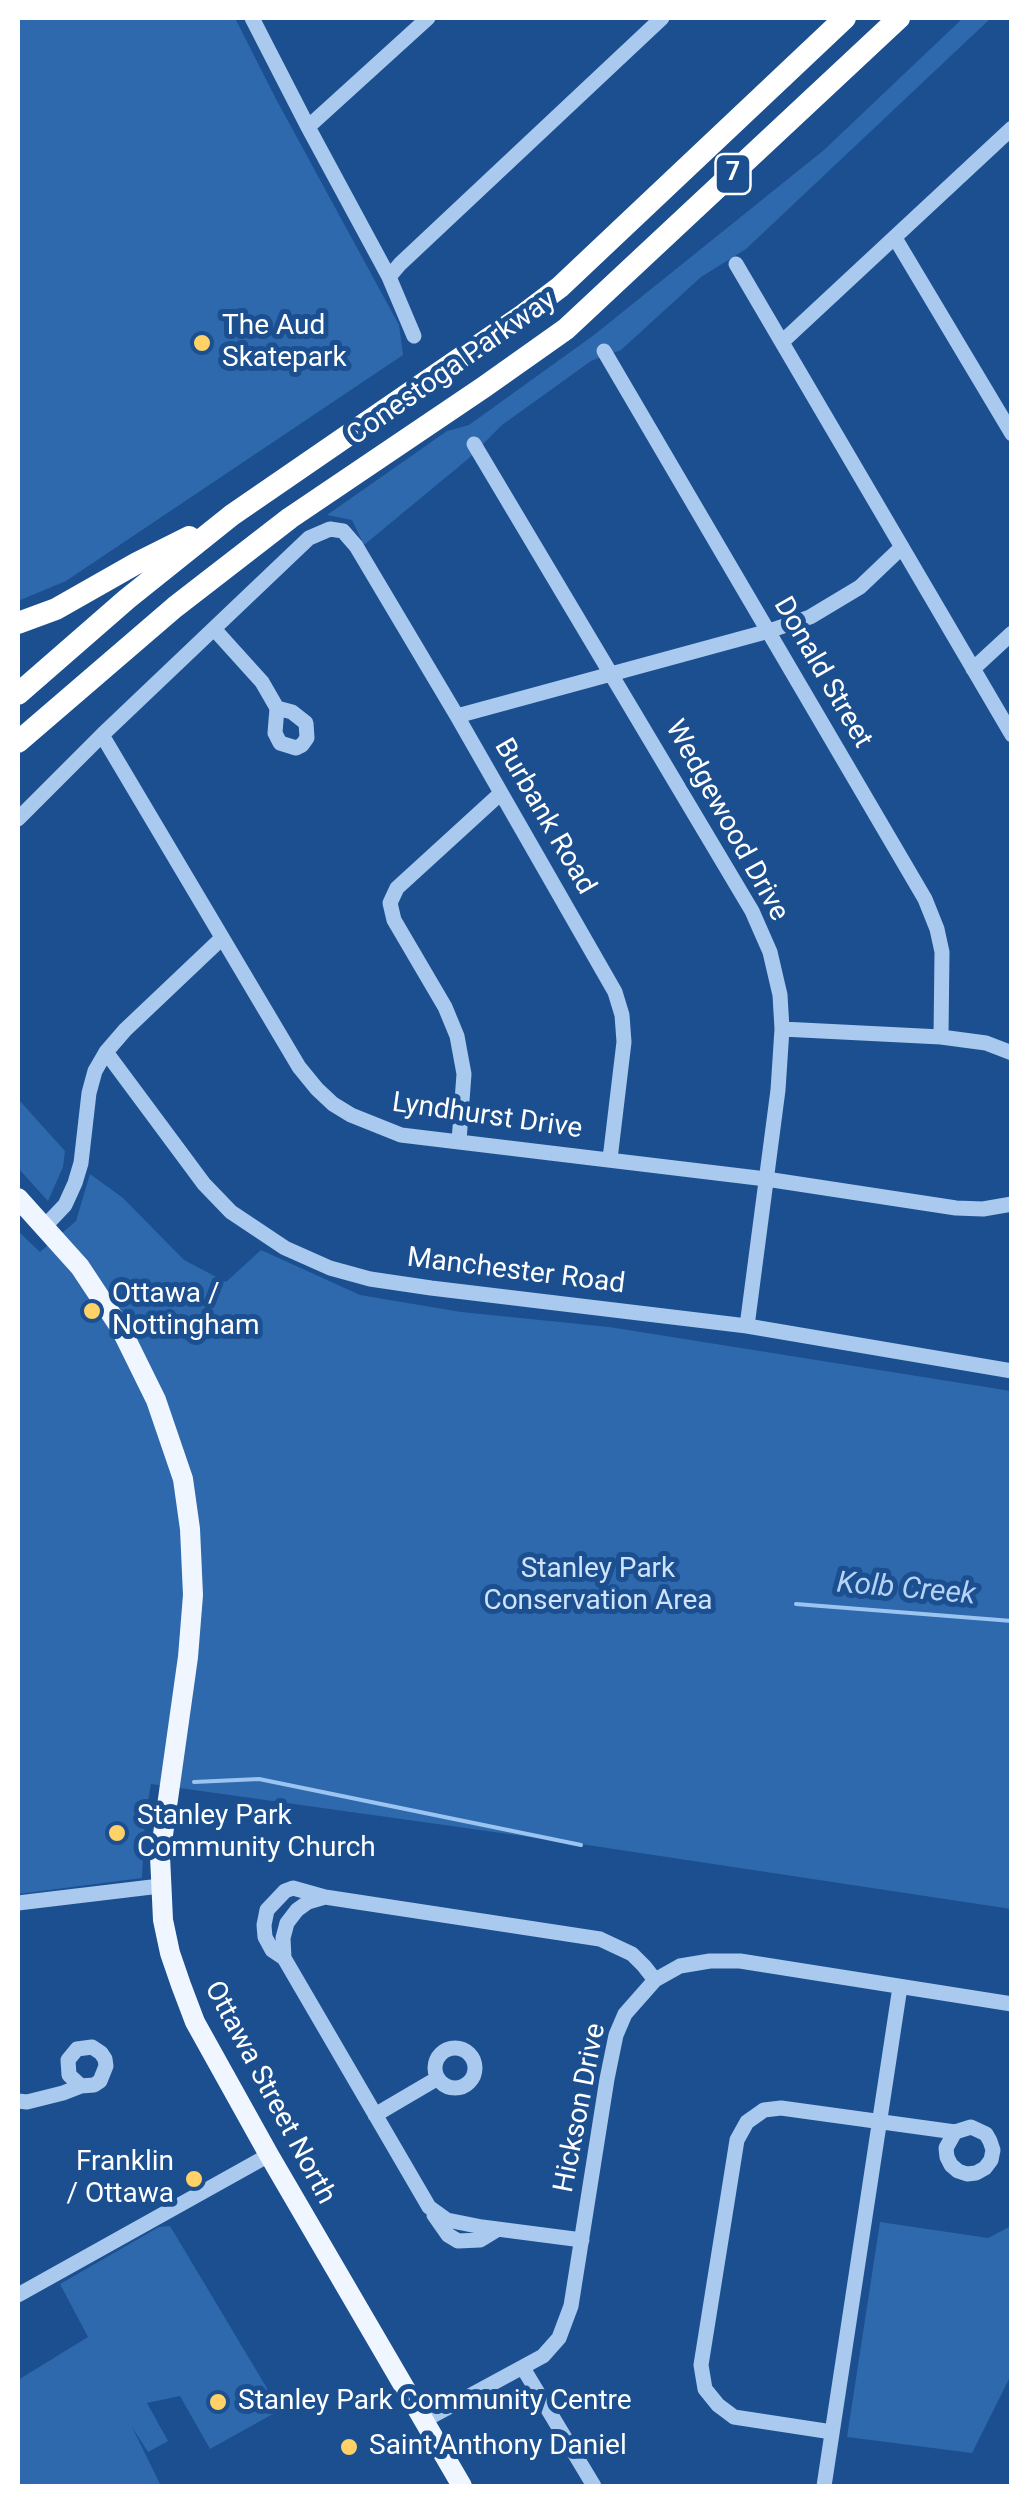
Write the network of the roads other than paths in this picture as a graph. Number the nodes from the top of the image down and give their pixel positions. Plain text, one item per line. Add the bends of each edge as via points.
1 (252, 18) edge
2 (428, 18) edge
3 (662, 18) edge
4 (844, 18) edge
5 (899, 18) edge
6 (411, 24) edge
7 (308, 128) junction
8 (1011, 129) edge
9 (895, 238) junction
10 (736, 264) dead end
11 (389, 277) junction
12 (414, 336) dead end
13 (782, 342) junction
14 (604, 350) dead end
15 (1012, 434) edge
16 (474, 444) dead end
17 (232, 516) junction
18 (902, 547) junction
19 (18, 623) edge
20 (215, 630) junction
21 (770, 631) junction
22 (1012, 633) edge
23 (973, 670) junction
24 (612, 672) junction
25 (18, 694) edge
26 (276, 708) dead end
27 (457, 716) junction
28 (102, 735) junction
29 (1012, 735) edge
30 (18, 742) edge
31 (501, 793) junction
32 (18, 819) edge
33 (222, 938) junction
34 (782, 1028) junction
35 (940, 1037) junction
36 (106, 1052) junction
37 (1012, 1053) edge
38 (459, 1141) junction
39 (610, 1159) junction
40 (766, 1178) junction
41 (18, 1198) edge
42 (1012, 1204) edge
43 (45, 1226) junction
44 (748, 1326) junction
45 (1012, 1371) edge
46 (160, 1886) junction
47 (325, 1897) junction
48 (18, 1903) edge
49 (284, 1958) junction
50 (655, 1980) junction
51 (900, 1986) junction
52 (1012, 2004) edge
53 (438, 2078) dead end
54 (81, 2086) dead end
55 (18, 2101) edge
56 (375, 2115) junction
57 (879, 2122) junction
58 (954, 2132) dead end
59 (269, 2155) junction
60 (582, 2240) junction
61 (18, 2295) edge
62 (523, 2368) junction
63 (425, 2420) junction
64 (832, 2432) junction
65 (462, 2486) edge
66 (594, 2486) edge
67 (824, 2486) edge

1 - 7 street
2 - 6 street
3 - 11 street
4 - 17 highway, Conestoga Parkway / 7 via 560,286
5 - 30 highway, Conestoga Parkway / 7 via 566,329 279,526
6 - 7 street
7 - 11 street
8 - 9 street
9 - 13 street
9 - 15 street
10 - 13 street
11 - 12 street
13 - 18 street
14 - 21 street, Donald Street
16 - 24 street, Wedgewood Drive
17 - 19 highway
17 - 25 highway, Conestoga Parkway / 7
18 - 21 street via 860,587
18 - 23 street
20 - 26 street
20 - 27 street, Burbank Road via 309,538 343,531
20 - 28 street
21 - 24 street
21 - 35 street, Donald Street via 926,899 943,963
22 - 23 street
23 - 29 street
24 - 27 street
24 - 34 street, Wedgewood Drive via 752,911 770,952
27 - 31 street, Burbank Road
28 - 32 street
28 - 33 street, Lyndhurst Drive
31 - 38 street via 398,888 390,903 457,1036 464,1074
31 - 39 street, Burbank Road via 619,1003 624,1042
33 - 36 street
33 - 38 street, Lyndhurst Drive via 299,1067 333,1104 401,1135
34 - 35 street
34 - 40 street, Wedgewood Drive
35 - 37 street
36 - 43 street via 89,1093 71,1196
36 - 44 street, Manchester Road via 231,1212 330,1268 431,1288
38 - 39 street, Lyndhurst Drive
39 - 40 street, Lyndhurst Drive
40 - 42 street, Lyndhurst Drive via 956,1208
40 - 44 street, Wedgewood Drive
41 - 43 main road, Ottawa Street North
43 - 46 main road, Ottawa Street North via 121,1329 156,1400 183,1480 193,1595
44 - 45 street, Manchester Road
46 - 48 street
46 - 59 main road, Ottawa Street North via 170,1953 195,2022
47 - 49 street via 308,1902 287,1923
47 - 49 street via 293,1888 267,1910 264,1937
47 - 50 street via 600,1939 632,1954
49 - 56 street
50 - 51 street, Hickson Drive via 710,1960
50 - 60 street, Hickson Drive via 616,2035
51 - 52 street, Hickson Drive
51 - 57 street
53 - 56 street
54 - 55 street
56 - 60 street via 430,2207 447,2220
57 - 58 street
57 - 64 street
57 - 64 street via 781,2108 747,2122 737,2140 704,2348 705,2389 718,2406 734,2416
59 - 61 street
59 - 63 main road, Ottawa Street North
60 - 62 street, Hickson Drive via 559,2338
62 - 63 street, Hickson Drive
62 - 66 street
63 - 65 main road, Ottawa Street North
64 - 67 street

